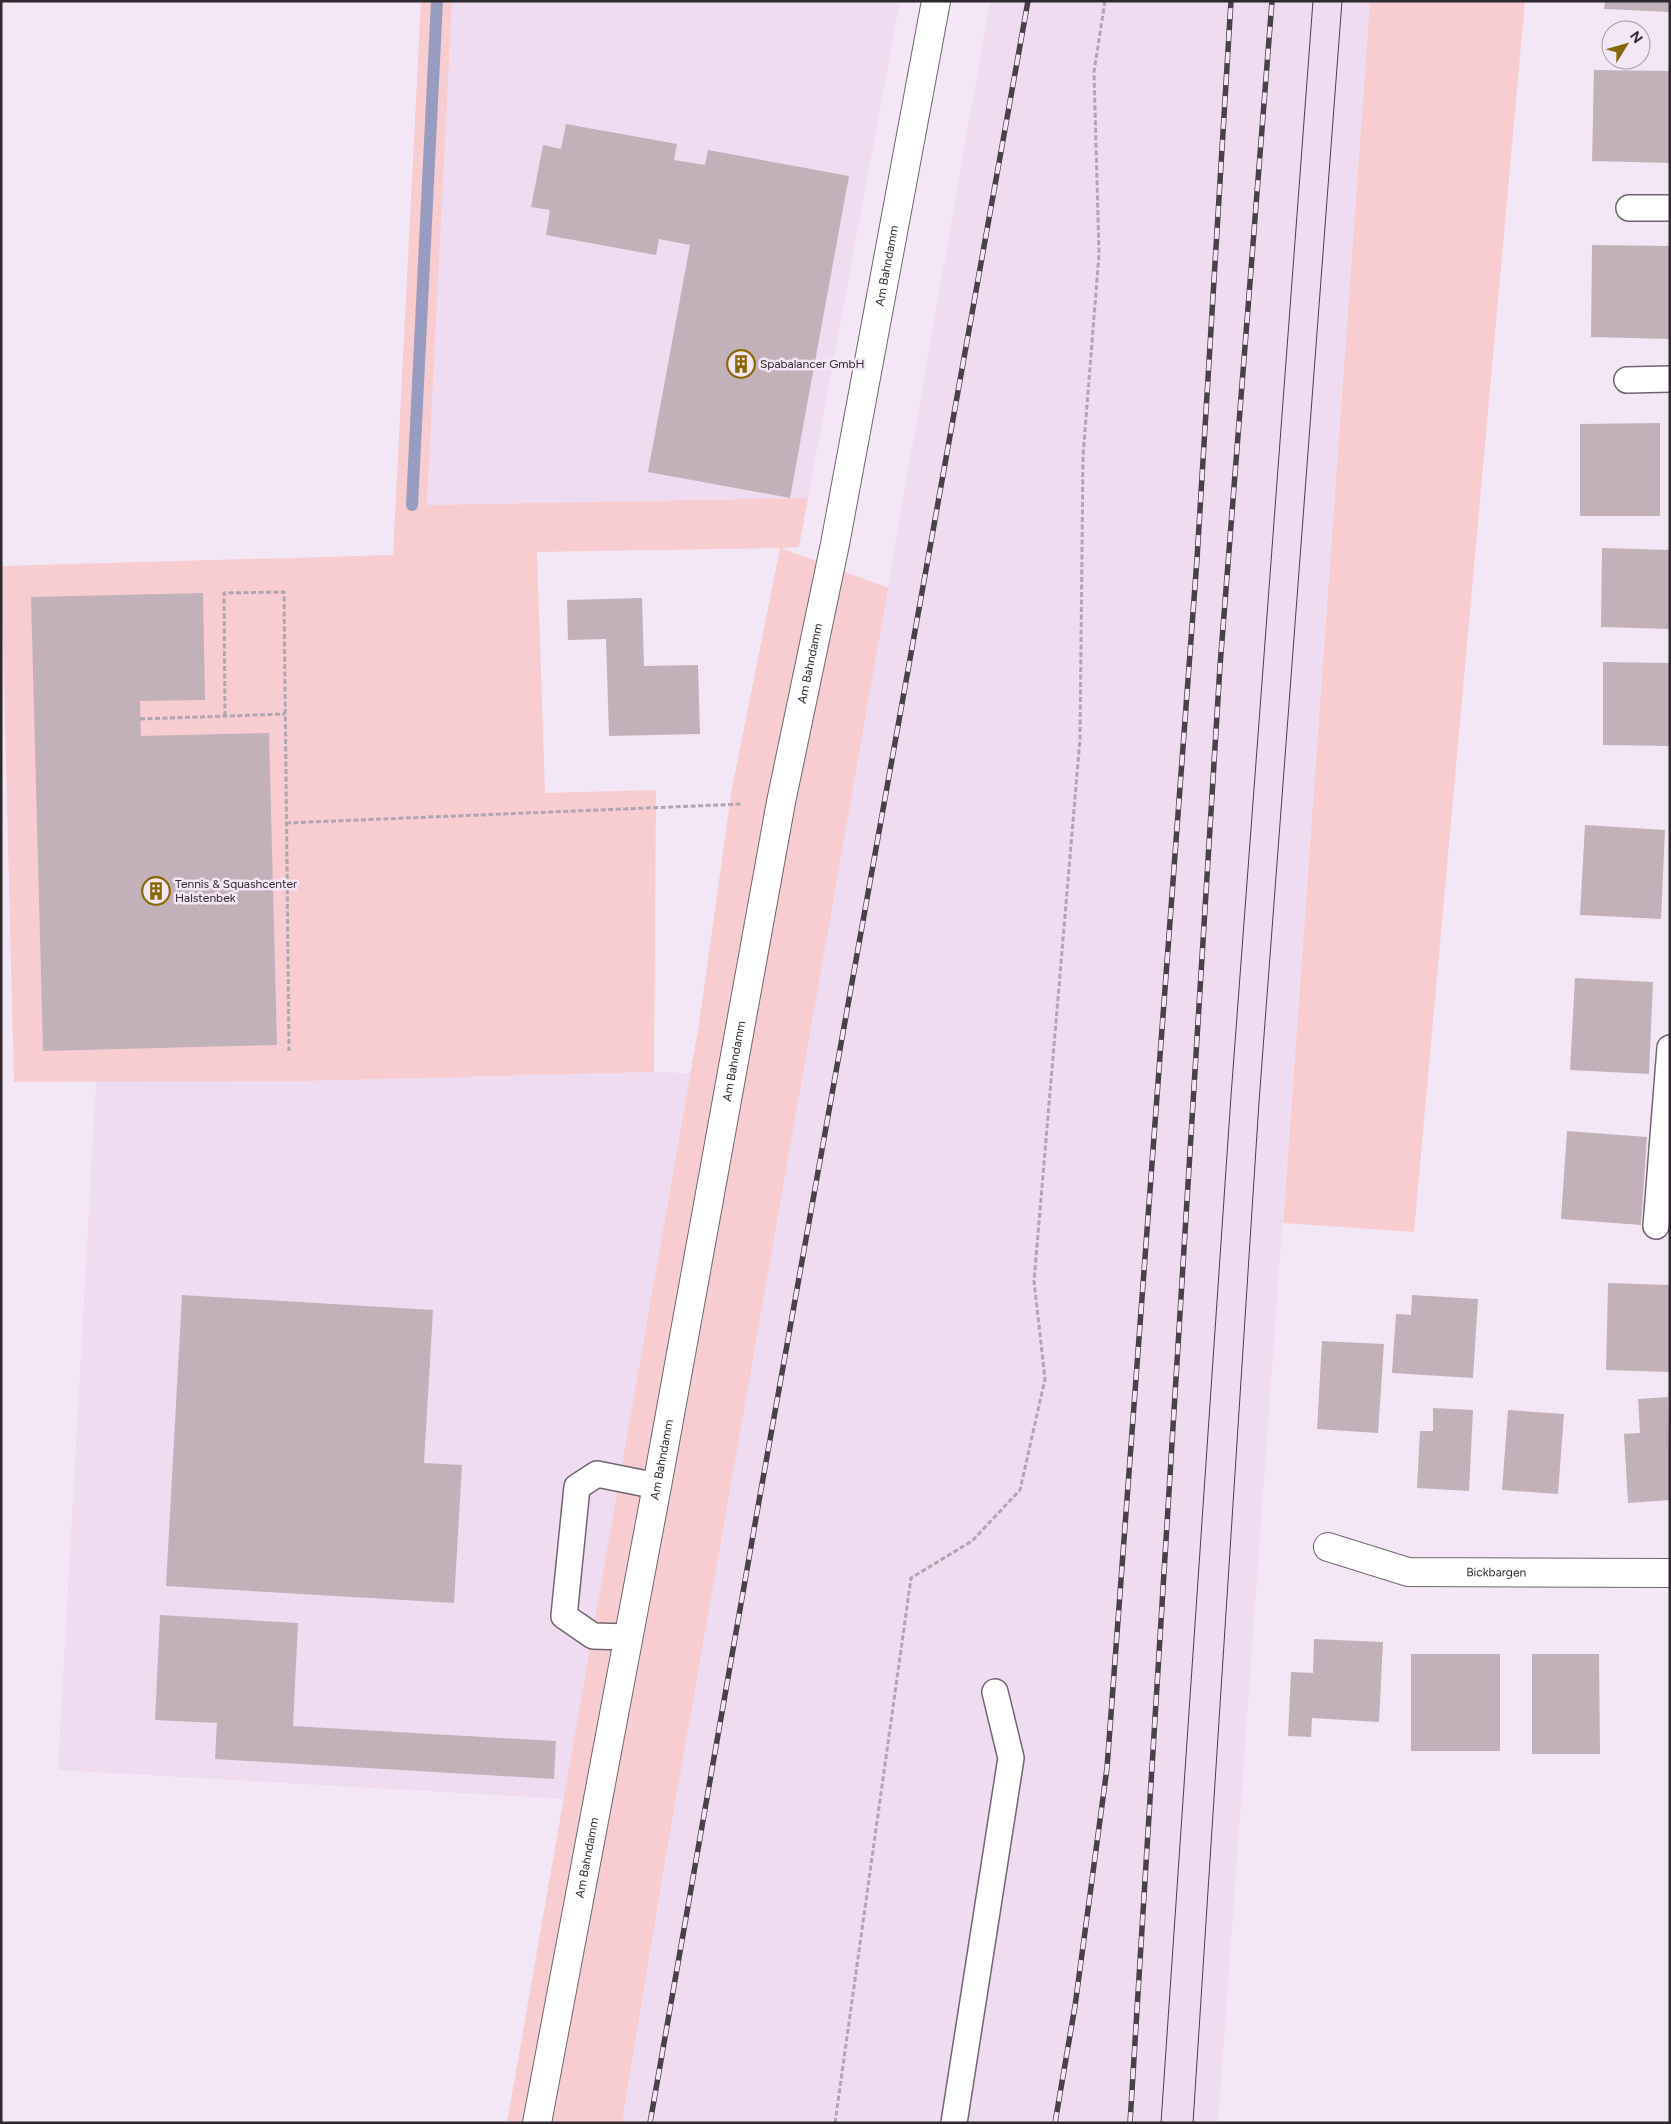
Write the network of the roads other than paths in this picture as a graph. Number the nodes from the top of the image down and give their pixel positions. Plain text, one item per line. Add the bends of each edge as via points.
1 (936, 1) edge
2 (1629, 208) dead end
3 (1670, 208) edge
4 (1670, 379) edge
5 (1627, 380) dead end
6 (1670, 1048) edge
7 (1656, 1226) dead end
8 (657, 1486) junction
9 (1328, 1547) dead end
10 (1670, 1573) edge
11 (629, 1637) junction
12 (995, 1692) dead end
13 (537, 2123) edge
14 (954, 2123) edge

1 - 8 street, Am Bahndamm via 835,544 781,802
2 - 3 lane
4 - 5 lane
6 - 7 lane
8 - 11 street, Am Bahndamm
8 - 11 lane via 597,1474 577,1487 564,1616 593,1636
9 - 10 street, Bickbargen via 1408,1572
11 - 13 street, Am Bahndamm
12 - 14 lane via 1011,1758

